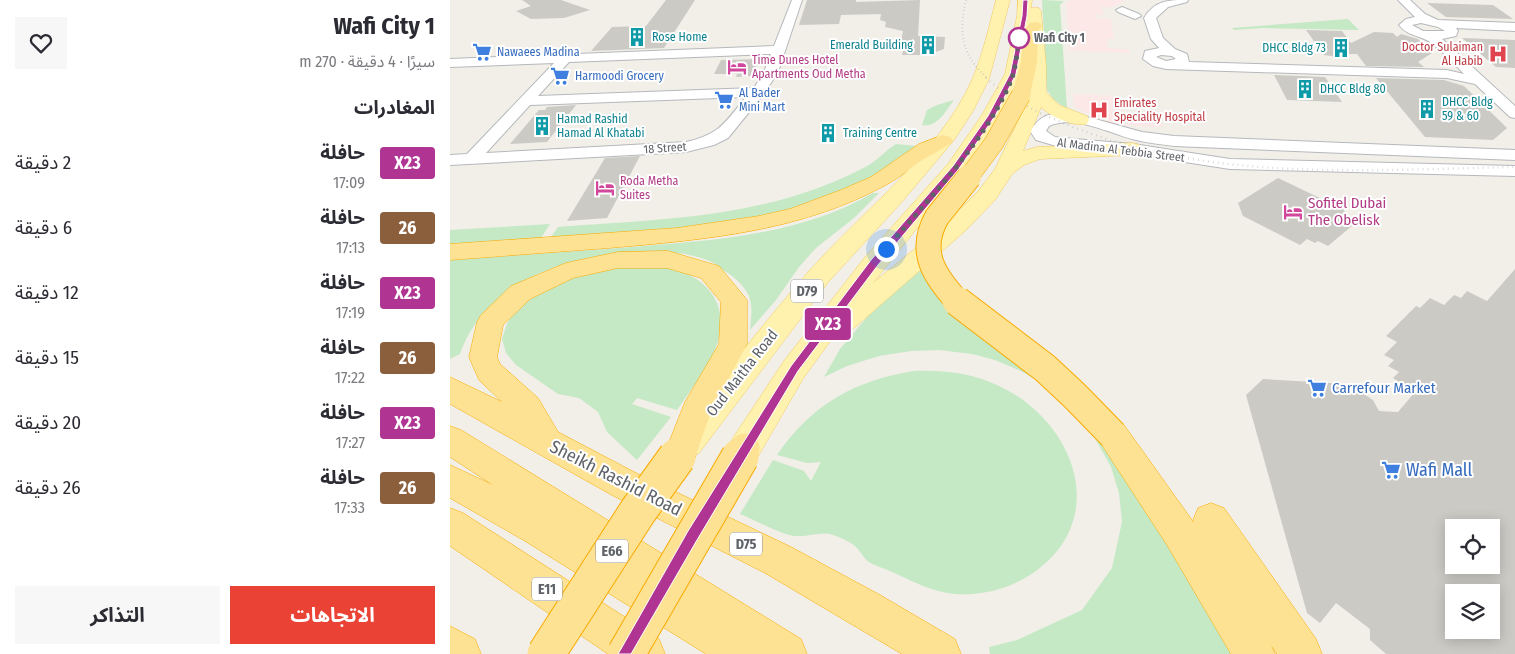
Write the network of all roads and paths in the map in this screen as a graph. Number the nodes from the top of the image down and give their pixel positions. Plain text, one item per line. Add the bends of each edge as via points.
1 (797, 0) edge
2 (1003, 0) edge
3 (1015, 0) edge
4 (1025, 0) edge
5 (1034, 0) edge
6 (1157, 0) edge
7 (1183, 0) edge
8 (1392, 0) edge
9 (1403, 0) edge
10 (1122, 10) dead end
11 (1410, 21) junction
12 (1028, 28) junction
13 (1444, 28) junction
14 (1515, 28) edge
15 (1515, 33) edge
16 (1424, 34) junction
17 (1146, 49) dead end
18 (778, 50) junction
19 (1174, 57) junction
20 (566, 58) junction
21 (450, 63) edge
22 (1460, 63) junction
23 (1384, 65) junction
24 (1350, 71) junction
25 (1480, 80) junction
26 (758, 92) junction
27 (1029, 94) junction
28 (1515, 100) edge
29 (526, 102) junction
30 (1515, 114) edge
31 (1080, 120) junction
32 (943, 141) junction
33 (1133, 149) junction
34 (1515, 150) edge
35 (1451, 153) junction
36 (1515, 155) edge
37 (472, 159) junction
38 (450, 160) edge
39 (1005, 170) junction
40 (1515, 171) edge
41 (450, 252) edge
42 (794, 369) junction
43 (450, 389) edge
44 (450, 440) edge
45 (547, 443) junction
46 (745, 448) joint
47 (682, 450) junction
48 (450, 480) edge
49 (1212, 520) dead end
50 (450, 525) edge
51 (450, 647) edge
52 (460, 654) edge
53 (546, 654) edge
54 (626, 654) edge
55 (644, 654) edge
56 (744, 654) edge
57 (786, 654) edge
58 (940, 654) edge
59 (1254, 654) edge
60 (1301, 654) edge

1 - 18 street, 18 Street
2 - 32 main road, Oud Maitha Road / D79 via 981,79
3 - 12 main road via 1014,23
4 - 12 main road, D79
5 - 12 main road
6 - 10 street via 1143,6 1135,21
7 - 19 street via 1161,6 1150,18 1157,39
8 - 11 street
9 - 13 street via 1421,16
11 - 13 street
11 - 16 street via 1406,26
12 - 27 highway via 1031,30
12 - 42 main road, D79 via 1013,74 992,116 955,168 874,262
13 - 14 street
13 - 15 street
13 - 16 street via 1440,36
13 - 28 street via 1452,41
16 - 22 street via 1436,40
17 - 19 street
18 - 20 street
18 - 26 street, 18 Street via 771,72
19 - 23 street
19 - 24 street
20 - 21 street
20 - 29 street
22 - 23 street
22 - 25 street
23 - 24 street via 1388,68
24 - 25 street via 1447,74
25 - 30 street
26 - 29 street
26 - 37 street, 18 Street via 722,134 699,145
27 - 31 main road
27 - 39 main road via 1029,117
27 - 59 highway, bridge via 983,160 938,216 930,235 928,254 934,270 955,300 1066,386 1113,436 1180,533
29 - 37 street
31 - 33 street, Al Madina Al Tebbia Street via 1047,120 1038,131 1051,141
31 - 35 street, Al Madina Al Tebbia Street via 1135,135 1184,142
32 - 41 highway via 926,148 891,173 856,192 815,208 759,223 684,234
32 - 47 main road, Oud Maitha Road / D79 via 820,275
33 - 39 main road via 1036,153
33 - 40 street, Al Madina Al Tebbia Street via 1230,164
34 - 35 street
35 - 36 street, Al Madina Al Tebbia Street
37 - 38 street, 18 Street
39 - 42 main road via 958,226 875,294
42 - 46 main road, D79
43 - 45 highway, Sheikh Rashid Road / D75
44 - 57 highway
45 - 47 highway via 527,408 486,366 482,341 488,325 517,296 548,278 593,264 653,258 679,261 711,274 729,292 738,314 733,344 696,411
45 - 58 highway, Sheikh Rashid Road / D75 via 778,560
46 - 54 highway, D79, bridge
47 - 53 highway, Oud Maitha Road / E66, bridge via 638,511
48 - 56 highway via 538,529
49 - 60 highway
50 - 55 highway, E11
51 - 52 highway

